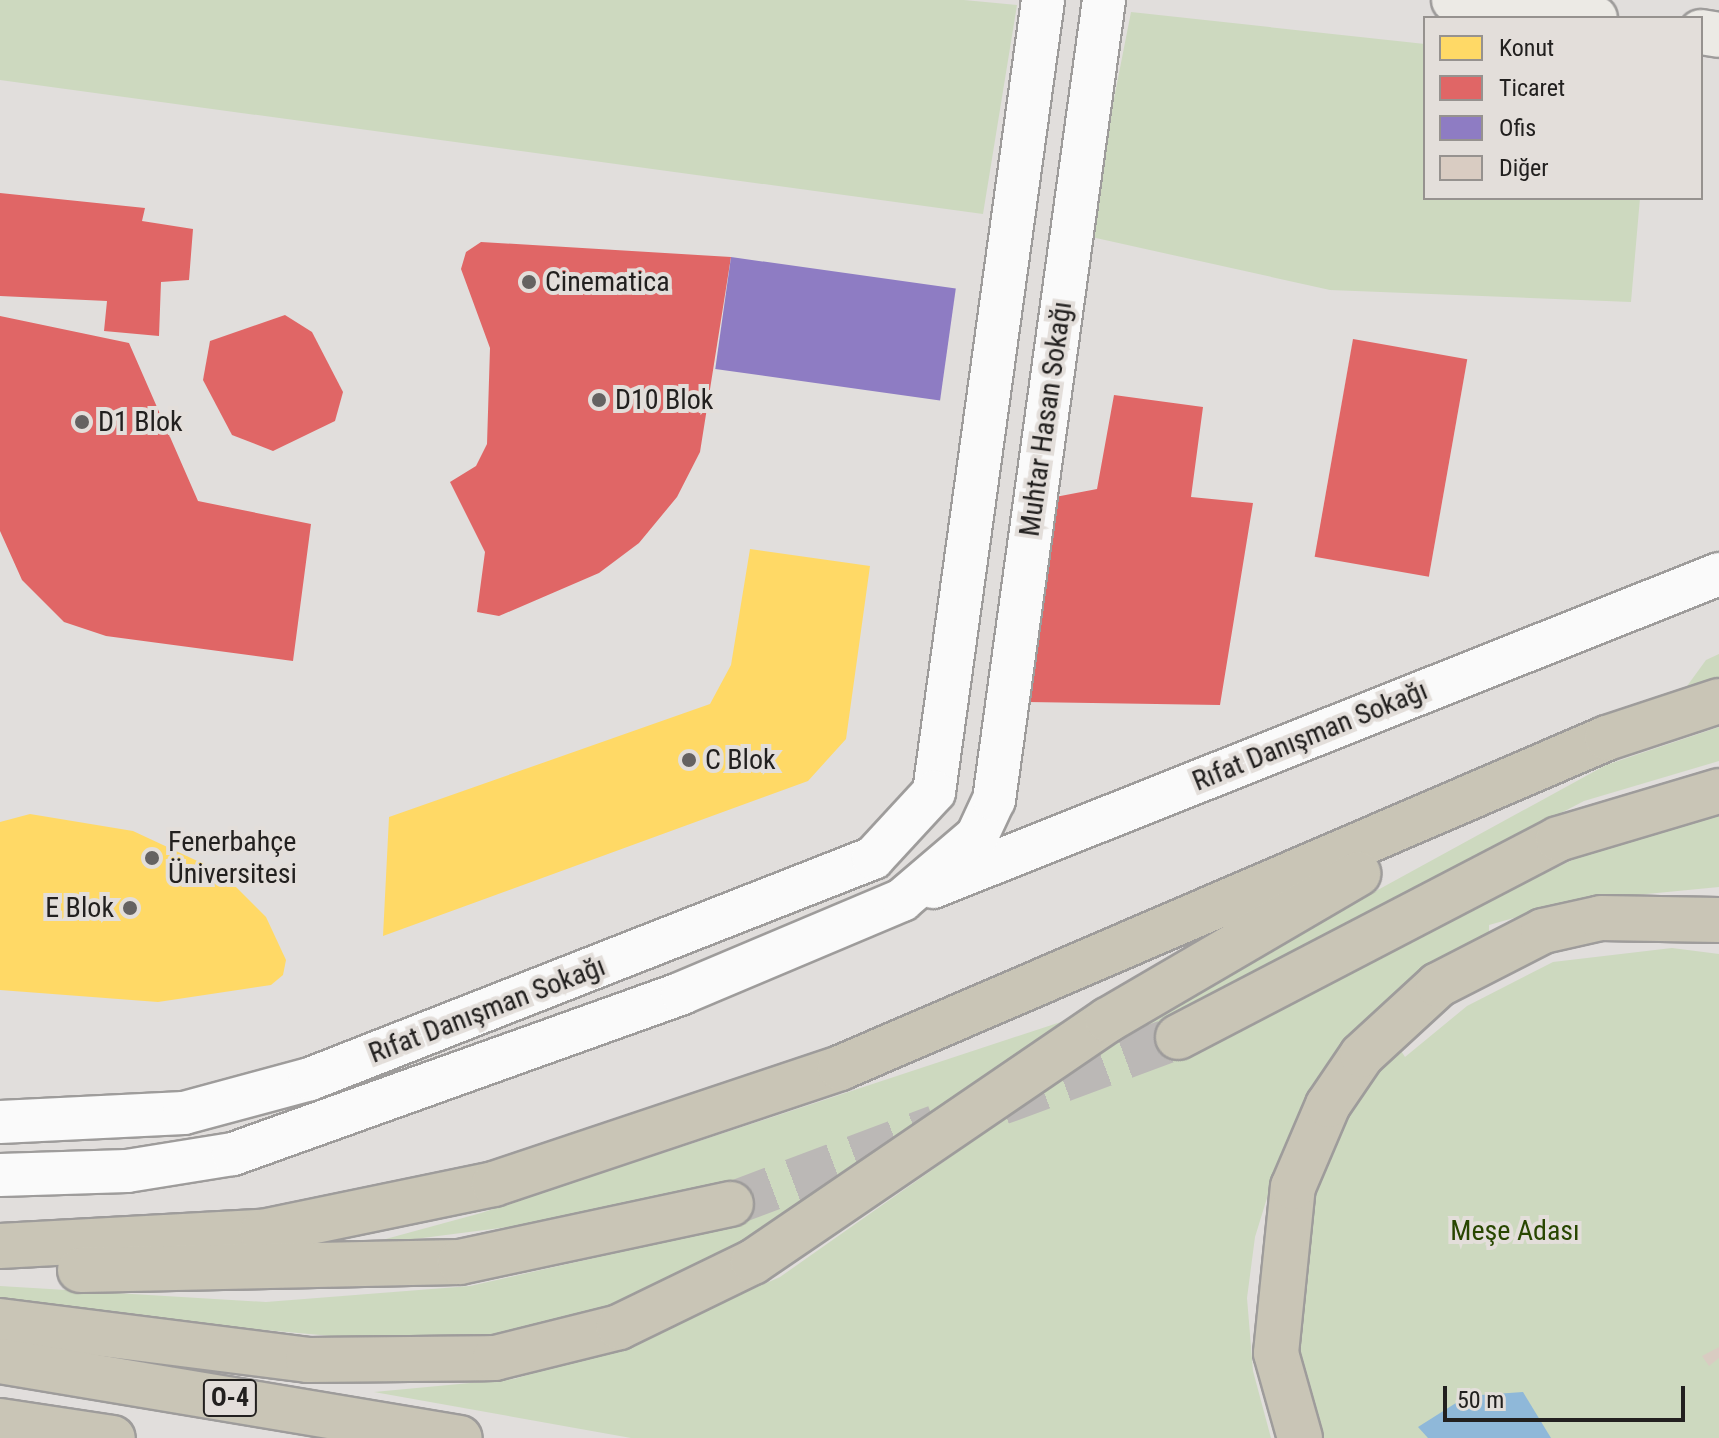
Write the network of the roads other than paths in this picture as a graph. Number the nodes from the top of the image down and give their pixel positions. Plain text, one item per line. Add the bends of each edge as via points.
1 (1043, 0) edge
2 (1104, 0) edge
3 (1454, 0) edge
4 (1579, 16) edge
5 (1719, 574) edge
6 (1719, 701) edge
7 (1516, 782) junction
8 (1719, 791) edge
9 (934, 792) junction
10 (977, 836) junction
11 (1030, 849) junction
12 (902, 900) junction
13 (1719, 920) edge
14 (1178, 1037) tunnel mouth
15 (0, 1122) edge
16 (0, 1175) edge
17 (731, 1204) tunnel mouth
18 (0, 1246) edge
19 (0, 1271) edge
20 (0, 1321) edge
21 (0, 1361) edge
22 (0, 1421) edge
23 (113, 1438) edge
24 (460, 1438) edge
25 (1300, 1438) edge

1 - 9 street
2 - 10 street, Muhtar Hasan Sokağı via 994,800
3 - 4 main road
5 - 11 street, Rıfat Danışman Sokağı
6 - 7 highway via 1607,738
7 - 18 highway via 840,1068 494,1184 262,1232
7 - 20 highway via 1108,1020 753,1262 619,1327 495,1358 308,1360
8 - 14 highway via 1558,839
9 - 10 street
9 - 15 street, Rıfat Danışman Sokağı via 873,858 310,1079 184,1113
10 - 11 street
10 - 12 street, Rıfat Danışman Sokağı
11 - 12 street, Rıfat Danışman Sokağı
12 - 16 street, Rıfat Danışman Sokağı via 682,993 233,1154 127,1171
13 - 25 highway via 1601,918 1543,931 1438,985 1362,1055 1328,1105 1293,1187 1276,1353
17 - 19 highway via 460,1262
21 - 24 highway, O-4
22 - 23 highway

